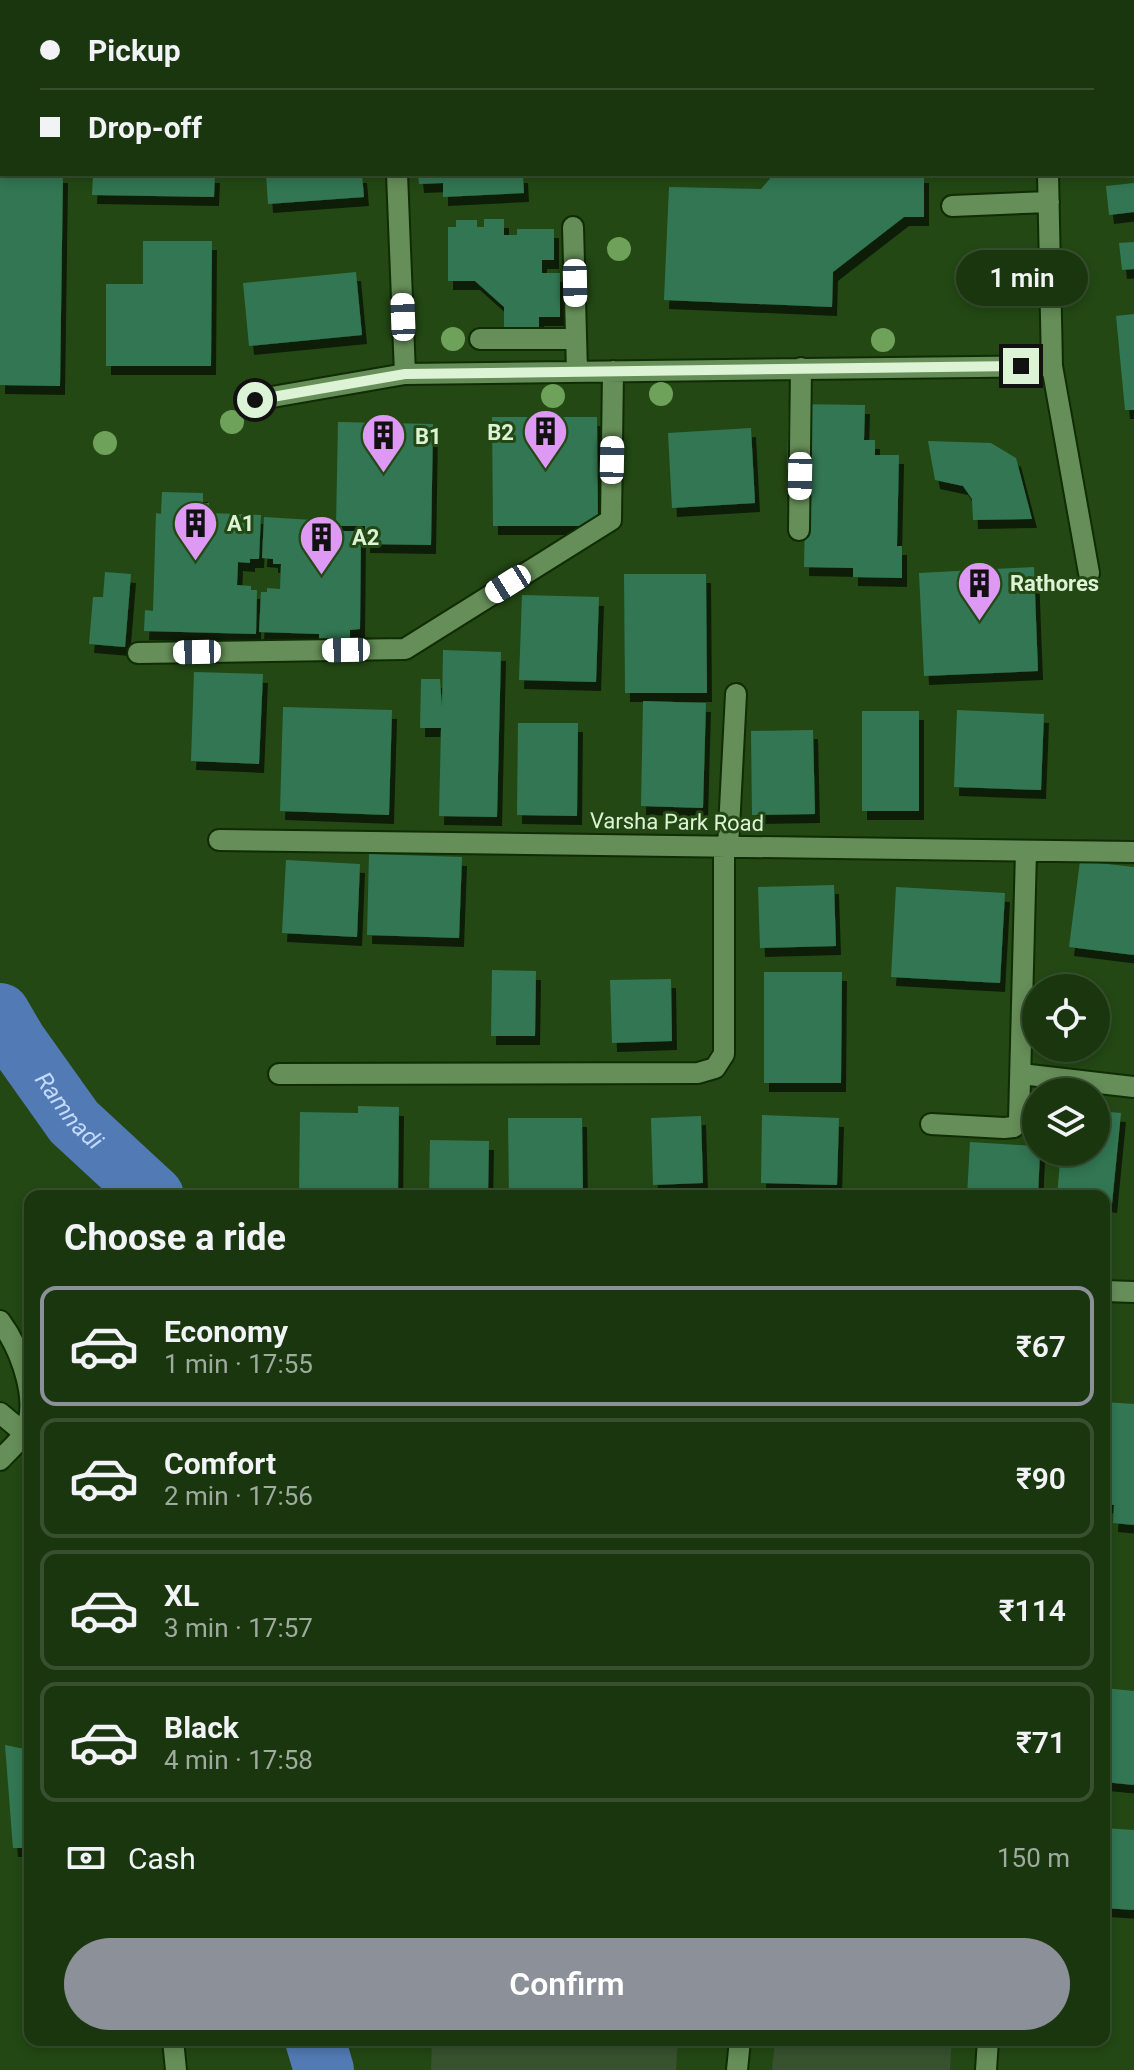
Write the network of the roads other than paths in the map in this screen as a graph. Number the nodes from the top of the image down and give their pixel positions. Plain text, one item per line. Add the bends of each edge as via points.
1 (397, 176) edge
2 (1048, 176) edge
3 (1049, 202) junction
4 (952, 206) dead end
5 (573, 227) dead end
6 (480, 339) dead end
7 (576, 339) junction
8 (1052, 366) junction
9 (801, 368) junction
10 (577, 371) junction
11 (613, 371) junction
12 (405, 374) junction
13 (255, 400) dead end
14 (799, 530) dead end
15 (1089, 573) dead end
16 (138, 653) dead end
17 (736, 694) dead end
18 (219, 840) dead end
19 (726, 847) junction
20 (1026, 851) junction
21 (1134, 852) edge
22 (279, 1074) dead end
23 (1021, 1074) junction
24 (1134, 1087) edge
25 (931, 1124) dead end
26 (1110, 1291) edge
27 (1134, 1292) edge
28 (0, 1321) edge
29 (24, 1370) edge
30 (0, 1413) edge
31 (24, 1433) edge
32 (24, 1439) edge
33 (0, 1460) edge
34 (174, 2046) edge
35 (739, 2046) edge
36 (988, 2046) edge
37 (176, 2070) edge
38 (737, 2070) edge
39 (986, 2070) edge

1 - 12 street
2 - 3 street
3 - 4 street
3 - 8 street
5 - 7 street
6 - 7 street
7 - 10 street
8 - 9 street
8 - 15 street
9 - 11 street
9 - 14 street
10 - 11 street
10 - 12 street
11 - 16 street via 611,520 405,649
12 - 13 street
17 - 19 street
18 - 19 street, Varsha Park Road
19 - 20 street, Varsha Park Road
19 - 22 street via 724,1054 715,1068 698,1073
20 - 21 street, Varsha Park Road
20 - 23 street
23 - 24 street
23 - 25 street via 1019,1120 1014,1127
26 - 27 street
28 - 29 street
30 - 31 street
32 - 33 street
34 - 37 street
35 - 38 street
36 - 39 street

